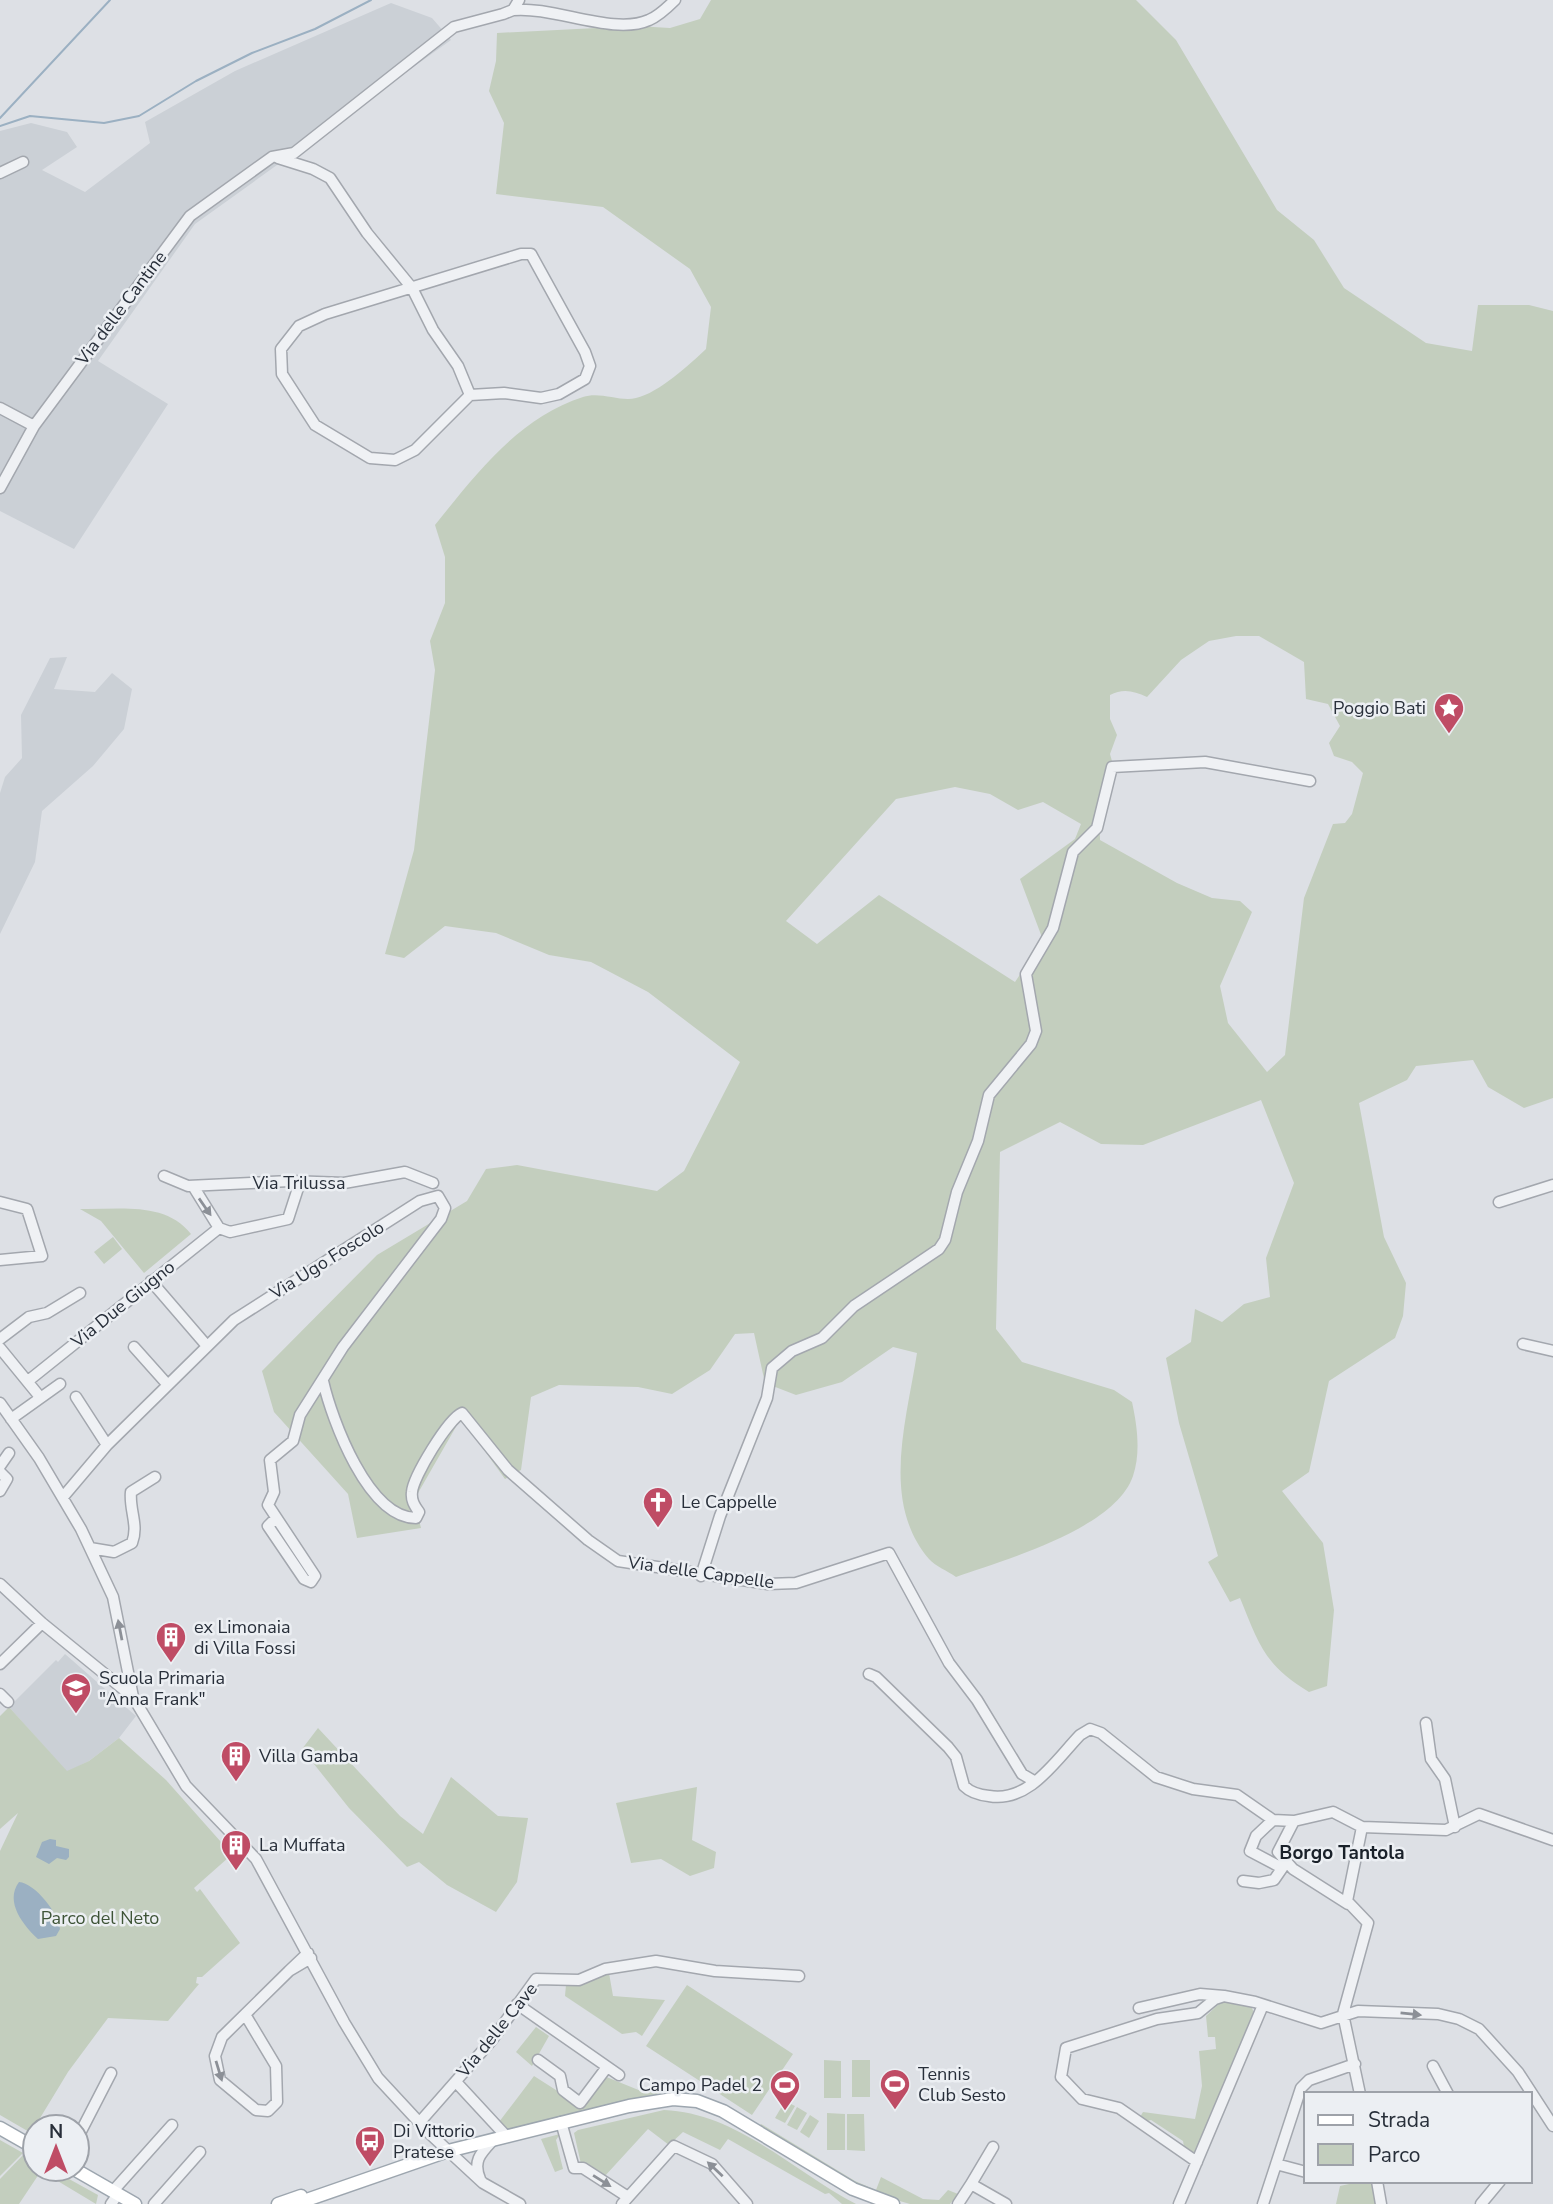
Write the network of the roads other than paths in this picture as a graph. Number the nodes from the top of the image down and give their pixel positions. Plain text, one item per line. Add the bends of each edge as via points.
1 (675, 0) edge
2 (516, 5) edge
3 (272, 157) junction
4 (23, 162) dead end
5 (0, 173) edge
6 (412, 288) junction
7 (470, 395) junction
8 (0, 408) edge
9 (34, 426) junction
10 (0, 488) edge
11 (1310, 781) dead end
12 (164, 1176) dead end
13 (300, 1182) junction
14 (433, 1183) dead end
15 (1553, 1185) edge
16 (193, 1186) junction
17 (0, 1202) edge
18 (1499, 1202) dead end
19 (219, 1228) junction
20 (0, 1260) edge
21 (151, 1281) junction
22 (80, 1293) dead end
23 (0, 1339) edge
24 (1523, 1344) dead end
25 (207, 1346) junction
26 (0, 1348) edge
27 (134, 1348) dead end
28 (1553, 1351) edge
29 (27, 1381) junction
30 (323, 1381) junction
31 (60, 1384) dead end
32 (167, 1384) junction
33 (40, 1397) junction
34 (76, 1397) dead end
35 (0, 1403) edge
36 (11, 1419) junction
37 (107, 1445) junction
38 (9, 1453) dead end
39 (0, 1466) edge
40 (0, 1472) edge
41 (155, 1476) dead end
42 (0, 1491) edge
43 (63, 1497) junction
44 (276, 1518) junction
45 (90, 1548) junction
46 (701, 1576) junction
47 (0, 1584) edge
48 (42, 1623) junction
49 (0, 1664) edge
50 (869, 1674) dead end
51 (133, 1697) junction
52 (1426, 1723) dead end
53 (1034, 1781) junction
54 (1273, 1820) junction
55 (1294, 1821) junction
56 (1362, 1827) junction
57 (1455, 1827) junction
58 (1553, 1840) edge
59 (1284, 1865) junction
60 (1243, 1881) dead end
61 (1348, 1904) junction
62 (309, 1956) junction
63 (799, 1976) dead end
64 (1223, 1996) junction
65 (517, 2004) junction
66 (1263, 2005) junction
67 (1139, 2008) dead end
68 (1343, 2014) junction
69 (246, 2016) junction
70 (538, 2060) dead end
71 (1354, 2064) junction
72 (1433, 2066) dead end
73 (607, 2067) junction
74 (111, 2073) dead end
75 (619, 2075) dead end
76 (456, 2082) junction
77 (1360, 2092) edge
78 (1447, 2092) edge
79 (1526, 2092) edge
80 (1533, 2103) edge
81 (90, 2113) edge
82 (561, 2122) junction
83 (419, 2123) junction
84 (172, 2124) dead end
85 (1553, 2126) edge
86 (0, 2128) edge
87 (500, 2138) junction
88 (21, 2140) edge
89 (993, 2147) dead end
90 (448, 2151) junction
91 (200, 2152) dead end
92 (1197, 2162) junction
93 (408, 2164) junction
94 (1276, 2164) junction
95 (1304, 2171) edge
96 (91, 2180) edge
97 (481, 2181) junction
98 (1377, 2183) edge
99 (1483, 2183) edge
100 (1498, 2183) edge
101 (971, 2184) junction
102 (1491, 2192) junction
103 (114, 2196) edge
104 (625, 2201) edge
105 (135, 2204) edge
106 (154, 2204) edge
107 (278, 2204) edge
108 (295, 2204) edge
109 (520, 2204) edge
110 (747, 2204) edge
111 (893, 2204) edge
112 (958, 2204) edge
113 (1006, 2204) edge
114 (1179, 2204) edge
115 (1263, 2204) edge
116 (1381, 2204) edge
117 (1481, 2204) edge

1 - 2 street via 650,20 631,25
2 - 3 street, Via delle Cantine via 484,21 454,27 294,153
3 - 6 street via 330,178
3 - 9 street, Via delle Cantine via 190,216
4 - 5 street
6 - 7 street
6 - 7 street via 531,254 590,366 585,379 559,394 541,398
6 - 7 street via 299,326 281,349 282,374 315,425 370,458 382,460 395,460 415,450
8 - 9 street
9 - 10 street, Via delle Cantine
11 - 46 street via 1205,762 1112,767 1097,828 1073,852 1053,928 1026,974 1036,1031 1031,1044 989,1095 945,1240 939,1249 855,1306 822,1339 792,1352 772,1368 767,1398
12 - 16 street, Via Trilussa
13 - 14 street, Via Trilussa via 344,1183 405,1172
13 - 16 street, Via Trilussa
13 - 19 street via 288,1219 230,1232
15 - 18 street
16 -> 19 street
17 - 20 street via 27,1209 41,1256
19 - 21 street, Via Due Giugno
21 - 25 street
21 - 29 street, Via Due Giugno
22 - 23 street via 47,1313 29,1317
24 - 28 street
25 - 30 street, Via Ugo Foscolo via 253,1306 420,1201 432,1195 443,1199 441,1219 353,1332
25 - 32 street, Via Ugo Foscolo
26 - 29 street
27 - 32 street
29 - 33 street
30 - 44 street via 300,1415 293,1441 270,1460 274,1492 267,1501
30 - 46 street, Via delle Cappelle via 356,1465 387,1508 416,1518 419,1512 412,1489 430,1454 462,1413 508,1470 618,1561
31 - 33 street
32 - 37 street, Via Ugo Foscolo
33 - 36 street
34 - 37 street
35 - 36 street
36 - 43 street
37 - 43 street, Via Ugo Foscolo
38 - 39 street
40 - 42 street via 7,1479
41 - 45 street via 131,1492 132,1543 114,1552
43 - 45 street
44 - 44 street via 315,1576 311,1581 304,1579 268,1525
51 -> 45 street via 113,1597
46 - 53 street, Via delle Cappelle via 796,1583 890,1553 949,1663 1022,1774
47 - 48 street
48 - 49 street
48 - 51 street
50 - 53 street via 956,1757 969,1791 1009,1797
51 - 62 street via 186,1786 256,1859
52 - 57 street via 1431,1759 1445,1779
53 - 54 street via 1080,1735 1096,1730 1156,1777 1193,1789 1237,1795
54 - 55 street
54 - 59 street via 1256,1836 1250,1851
55 - 56 street via 1333,1812
55 - 59 street via 1278,1852
56 - 57 street via 1427,1831
56 - 61 street
57 - 58 street via 1479,1814
59 - 60 street via 1274,1880
59 - 61 street
61 - 68 street via 1368,1923
62 - 69 street
62 - 83 street via 368,2065
63 - 65 street, Via delle Cave via 715,1971 656,1961 605,1969 579,1980 536,1979
64 - 66 street
64 - 67 street via 1200,1994
64 - 92 street via 1198,2013 1157,2019 1070,2045 1062,2059 1061,2077 1082,2099 1119,2108
65 - 73 street
65 - 76 street, Via delle Cave
66 - 68 street via 1321,2023
66 - 92 street
68 - 71 street
68 -> 79 street via 1378,2010 1459,2019 1479,2029 1502,2053
69 -> 69 street via 217,2045 217,2074 256,2110 268,2111 277,2102 277,2069
70 - 73 street via 560,2076 563,2090 580,2103
71 - 77 street
71 - 94 street via 1309,2080 1301,2088
72 - 78 street
73 - 75 street
74 - 81 street
76 - 83 street, Via delle Cave
76 - 87 street
80 - 85 street
82 - 87 main road
82 -> 104 street via 574,2168 583,2168
82 - 111 main road via 662,2099 697,2101 730,2114 853,2189
83 - 90 street
84 - 103 street
86 - 88 main road
87 - 90 main road
87 - 97 street via 477,2162
89 - 101 street
90 - 93 main road
90 - 97 street
91 - 106 street
92 - 114 street
93 - 107 main road via 398,2163
93 - 108 main road
94 - 95 street
94 - 115 street
96 - 103 main road
97 - 109 street
98 - 116 street
99 - 102 street
100 - 102 street
101 - 112 street
101 - 113 street
102 - 117 street
103 - 105 main road
110 -> 104 street via 712,2164 674,2146

